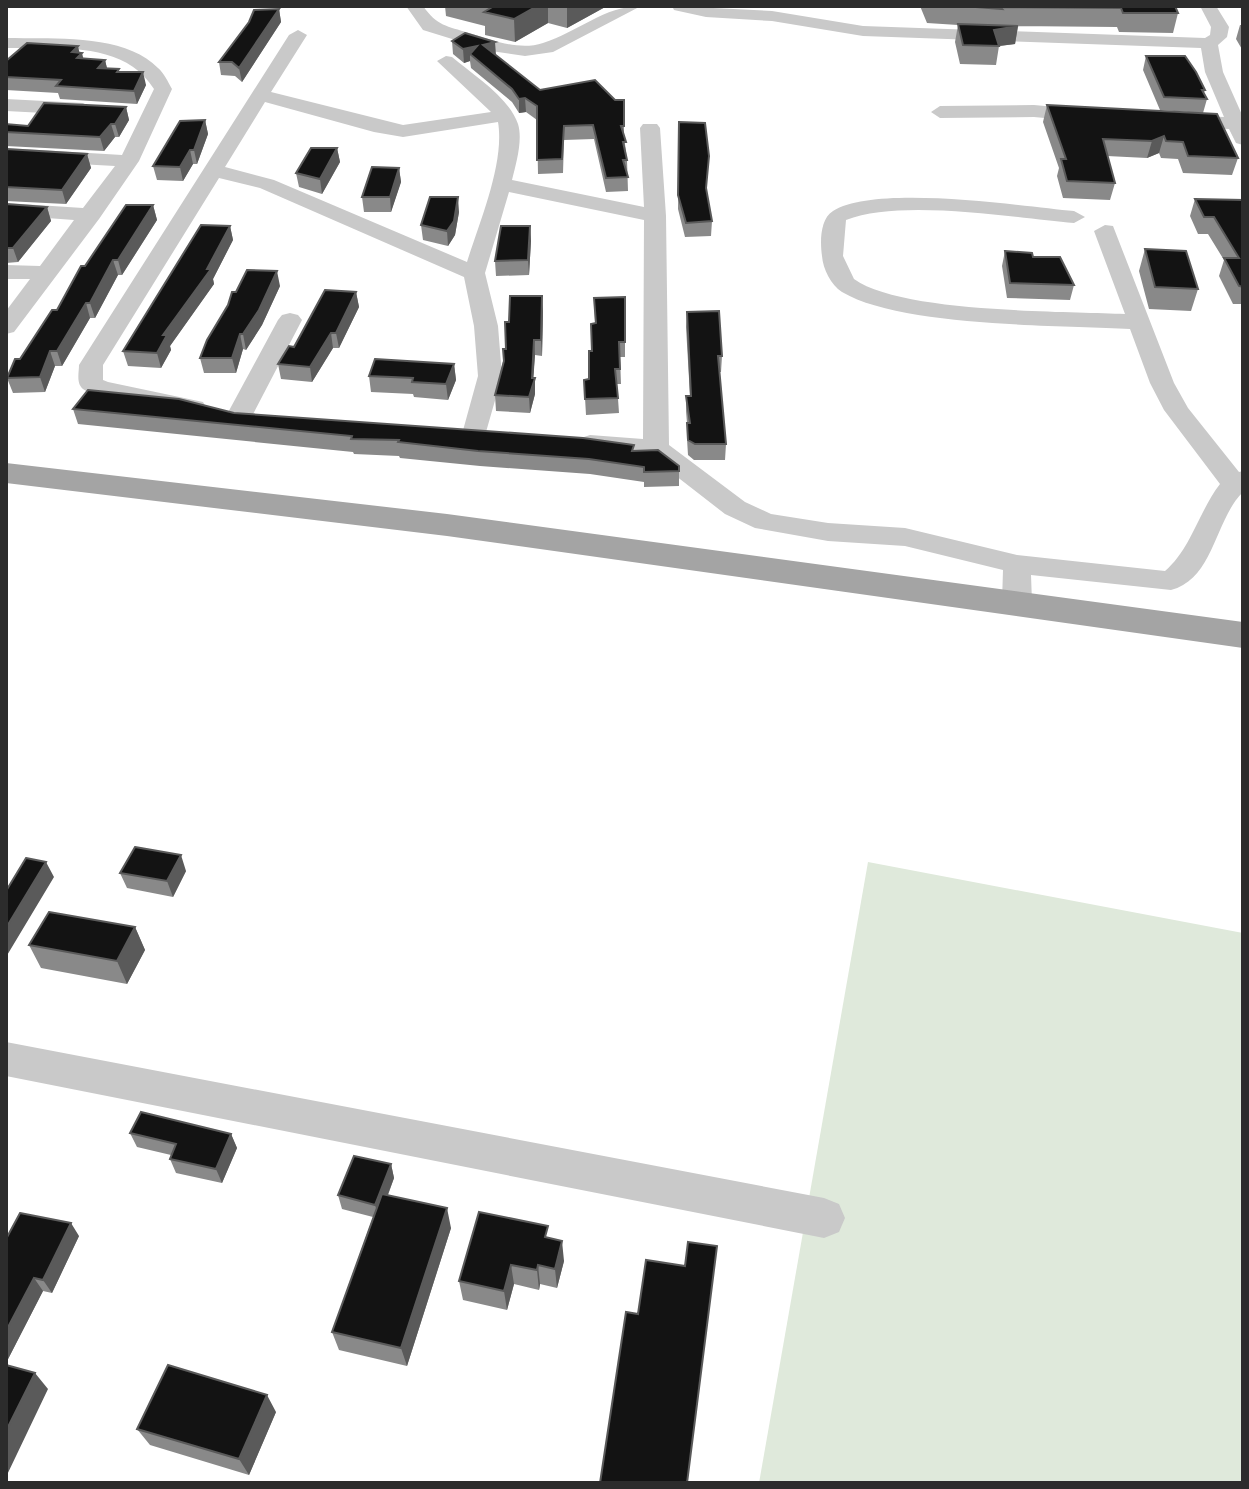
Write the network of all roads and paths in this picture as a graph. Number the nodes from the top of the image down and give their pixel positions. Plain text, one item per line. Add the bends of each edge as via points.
1 (414, 6) edge
2 (633, 6) edge
3 (680, 6) edge
4 (1208, 6) edge
5 (804, 13) edge
6 (298, 35) dead end
7 (1209, 43) junction
8 (7, 44) edge
9 (446, 61) dead end
10 (260, 95) junction
11 (6, 105) edge
12 (95, 110) edge
13 (125, 111) edge
14 (940, 112) dead end
15 (155, 113) junction
16 (503, 116) junction
17 (1102, 118) edge
18 (1155, 120) edge
19 (650, 128) dead end
20 (1239, 131) edge
21 (6, 154) edge
22 (129, 161) junction
23 (213, 170) junction
24 (502, 184) junction
25 (6, 209) edge
26 (92, 215) junction
27 (655, 216) junction
28 (1074, 217) dead end
29 (1105, 231) dead end
30 (6, 272) edge
31 (43, 273) junction
32 (474, 273) junction
33 (290, 320) dead end
34 (1138, 322) junction
35 (6, 327) edge
36 (238, 418) junction
37 (266, 420) edge
38 (505, 436) edge
39 (565, 441) edge
40 (656, 448) junction
41 (6, 473) edge
42 (1238, 482) edge
43 (1017, 564) junction
44 (1017, 602) junction
45 (1243, 635) edge
46 (6, 1059) edge
47 (824, 1218) dead end

1 - 2 street via 429,26 525,51 547,48
3 - 5 street via 706,12
4 - 7 street via 1220,27 1218,37
5 - 7 street via 877,32
6 - 10 street
7 - 20 street via 1214,72
8 - 15 street via 103,49 138,59 163,89
9 - 16 street
10 - 16 street via 403,131
10 - 23 street
11 - 12 street
13 - 15 street
14 - 17 street via 1034,111
15 - 22 street
16 - 24 street via 511,133
18 - 20 street
19 - 27 street
21 - 22 street
22 - 26 street
23 - 32 street via 267,184
23 - 36 street via 89,374 91,383 101,388
24 - 27 street
24 - 32 street
25 - 26 street
26 - 31 street
27 - 40 street
28 - 34 street via 915,206 855,210 833,225 832,252 838,276 851,288 885,300
29 - 34 street
30 - 31 street
31 - 35 street
32 - 38 street via 490,376 463,434
33 - 36 street
34 - 42 street via 1177,410
36 - 37 street
39 - 40 street
40 - 43 street via 735,508 765,522 905,537
41 - 44 main road via 447,525
42 - 43 street via 1218,507 1184,572 1171,581
43 - 44 street
44 - 45 main road
46 - 47 street

